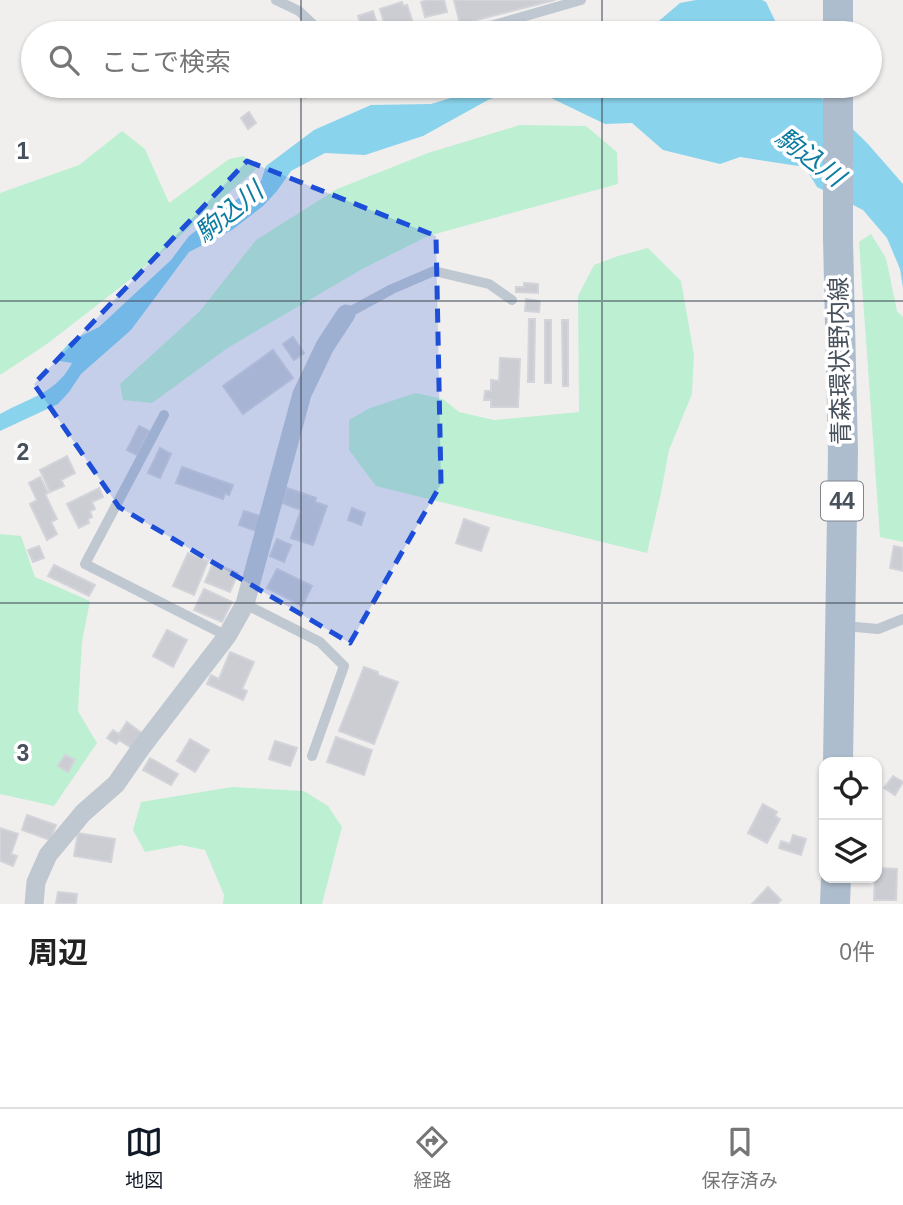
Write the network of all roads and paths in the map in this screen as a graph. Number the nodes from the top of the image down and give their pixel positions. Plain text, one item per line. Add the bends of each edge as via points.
1 (276, 0) edge
2 (581, 0) edge
3 (838, 0) edge
4 (309, 21) edge
5 (508, 21) edge
6 (838, 21) edge
7 (838, 98) edge
8 (512, 300) dead end
9 (346, 314) joint
10 (164, 415) dead end
11 (245, 604) junction
12 (903, 619) edge
13 (840, 625) junction
14 (227, 636) junction
15 (312, 756) dead end
16 (838, 757) edge
17 (836, 883) edge
18 (34, 904) edge
19 (835, 904) edge

1 - 4 lane
2 - 5 lane
3 - 6 main road
7 - 13 main road, 青森環状野内線 / 44 via 843,452
8 - 9 lane via 489,284 433,271
9 - 11 street via 302,394
10 - 14 lane via 85,564
11 - 14 street
11 - 15 lane via 320,642 344,666
12 - 13 lane via 878,629
13 - 16 main road, 青森環状野内線 / 44
14 - 18 street via 116,784 47,855 36,882
17 - 19 main road

